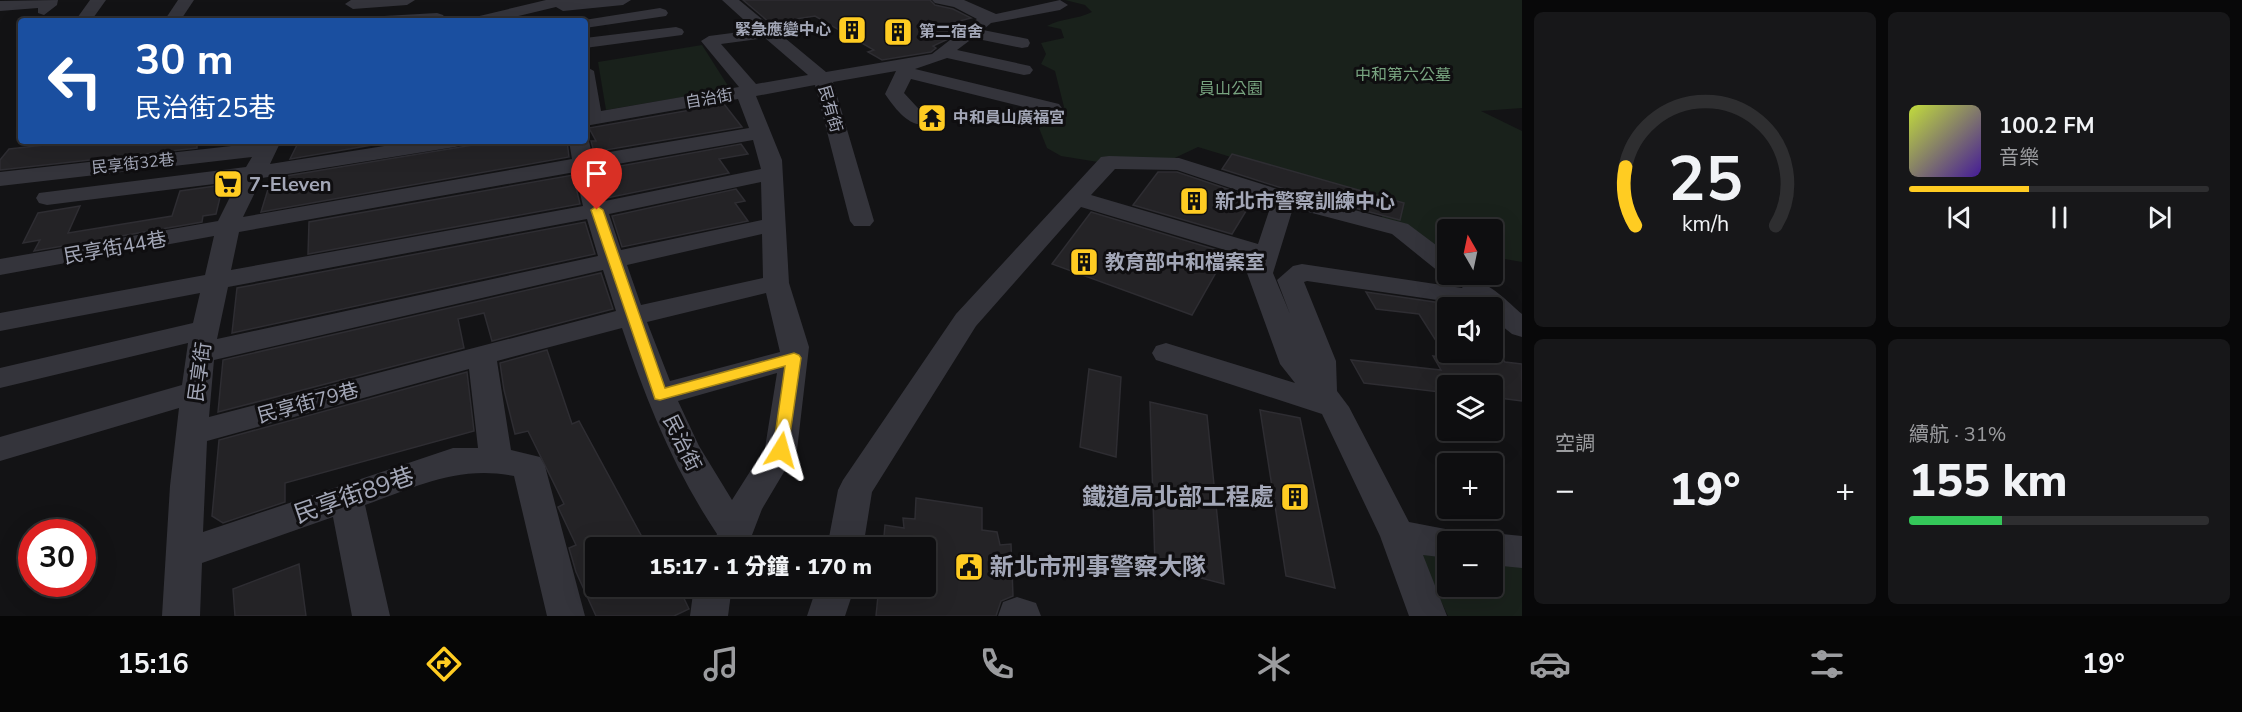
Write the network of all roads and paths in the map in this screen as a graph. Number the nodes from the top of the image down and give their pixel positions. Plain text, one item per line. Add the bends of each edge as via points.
1 (98, 0) edge
2 (186, 0) edge
3 (407, 0) edge
4 (623, 0) edge
5 (730, 0) edge
6 (947, 0) edge
7 (354, 2) edge
8 (1060, 5) dead end
9 (0, 6) edge
10 (564, 7) edge
11 (44, 10) dead end
12 (660, 13) dead end
13 (85, 18) edge
14 (174, 18) dead end
15 (345, 18) edge
16 (496, 18) edge
17 (988, 18) junction
18 (588, 23) edge
19 (676, 32) dead end
20 (968, 32) junction
21 (766, 33) junction
22 (588, 43) edge
23 (1022, 44) dead end
24 (946, 53) junction
25 (907, 68) junction
26 (1024, 70) dead end
27 (828, 78) junction
28 (749, 92) junction
29 (1052, 108) dead end
30 (919, 120) dead end
31 (761, 132) junction
32 (588, 135) edge
33 (588, 136) edge
34 (417, 144) edge
35 (561, 144) edge
36 (586, 144) edge
37 (263, 154) edge
38 (772, 173) junction
39 (0, 178) edge
40 (47, 198) dead end
41 (1075, 198) junction
42 (1285, 199) junction
43 (597, 210) junction
44 (862, 221) dead end
45 (774, 224) junction
46 (230, 228) junction
47 (1265, 254) junction
48 (1437, 258) edge
49 (612, 259) junction
50 (0, 267) edge
51 (218, 281) junction
52 (776, 283) junction
53 (1470, 285) edge
54 (1468, 297) edge
55 (1484, 297) edge
56 (1503, 312) edge
57 (631, 316) junction
58 (0, 322) edge
59 (1522, 328) edge
60 (203, 341) junction
61 (1166, 353) dead end
62 (482, 356) junction
63 (794, 358) junction
64 (0, 378) edge
65 (196, 392) junction
66 (660, 395) junction
67 (1328, 400) junction
68 (192, 433) junction
69 (0, 449) edge
70 (512, 463) junction
71 (346, 497) junction
72 (1398, 536) junction
73 (730, 537) edge
74 (733, 537) edge
75 (847, 537) edge
76 (1437, 541) edge
77 (1503, 550) edge
78 (1522, 552) edge
79 (184, 554) junction
80 (712, 597) edge
81 (834, 597) edge
82 (838, 597) edge
83 (1017, 615) edge
84 (181, 616) edge
85 (371, 616) edge
86 (566, 616) edge
87 (709, 616) edge
88 (826, 616) edge
89 (838, 616) edge
90 (1022, 616) edge
91 (1428, 616) edge

1 - 13 street
2 - 14 street
3 - 7 street
4 - 10 street
5 - 21 street, 民有街
6 - 17 street
7 - 15 street
8 - 17 street
9 - 11 street via 52,2
10 - 16 street
12 - 18 street
17 - 20 street
19 - 22 street
20 - 23 street
20 - 24 street
21 - 27 street, 民有街
21 - 28 street via 709,41
24 - 25 street, 自治街
24 - 26 street
25 - 27 street, 自治街
25 - 29 street
25 - 30 street via 894,94
27 - 28 street, 自治街
27 - 44 street, 民有街
28 - 31 street
28 - 32 street, 自治街
31 - 33 street
31 - 38 street
34 - 37 street
35 - 46 street, 民享街44巷 via 405,196
36 - 43 street, 民治街
37 - 39 street, 民享街32巷
37 - 40 street
37 - 46 street, 民享街 via 231,216
38 - 43 street
38 - 45 street
41 - 42 street via 1109,162 1179,164
41 - 47 street
41 - 75 street via 966,320 855,490
42 - 47 street
42 - 48 street via 1400,229
43 - 49 street, 民治街
43 - 51 street
45 - 49 street
45 - 52 street
46 - 50 street, 民享街44巷
46 - 51 street, 民享街
47 - 67 street via 1260,273 1295,364
49 - 57 street, 民治街
49 - 60 street via 420,302
51 - 58 street
51 - 60 street, 民享街
52 - 57 street, 民享街79巷
52 - 63 street via 795,347
53 - 55 street
54 - 67 street via 1302,272 1290,280 1321,361
56 - 59 street
57 - 62 street, 民享街79巷
57 - 66 street, 民治街
60 - 64 street
60 - 65 street, 民享街
61 - 67 street
62 - 68 street, 民享街79巷
62 - 70 street
63 - 66 street
63 - 74 street via 781,450 747,504
65 - 68 street, 民享街
65 - 69 street
66 - 73 street, 民治街 via 670,423
67 - 72 street
68 - 79 street, 民享街
70 - 71 street, 民享街89巷 via 453,461
70 - 86 street
71 - 79 street, 民享街89巷
71 - 85 street
72 - 76 street
72 - 91 street
77 - 78 street
79 - 84 street, 民享街
80 - 87 street
81 - 88 street
82 - 89 street
83 - 90 street

